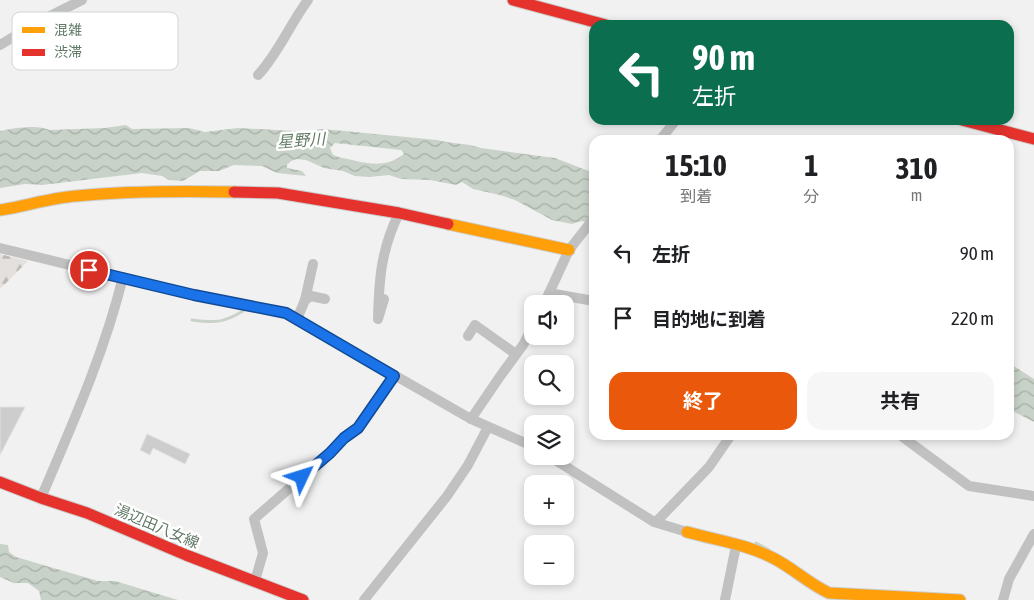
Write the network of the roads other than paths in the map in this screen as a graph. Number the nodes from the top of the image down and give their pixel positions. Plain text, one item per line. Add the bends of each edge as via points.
1 (82, 0) edge
2 (308, 0) edge
3 (512, 0) edge
4 (58, 12) edge
5 (589, 20) edge
6 (12, 38) edge
7 (0, 45) edge
8 (258, 74) dead end
9 (672, 125) edge
10 (981, 125) edge
11 (664, 135) edge
12 (1034, 139) edge
13 (0, 210) edge
14 (399, 213) junction
15 (589, 224) edge
16 (0, 248) edge
17 (569, 250) junction
18 (313, 264) dead end
19 (122, 277) junction
20 (549, 293) joint
21 (325, 299) dead end
22 (384, 299) dead end
23 (305, 300) junction
24 (589, 300) edge
25 (297, 320) junction
26 (468, 336) dead end
27 (524, 341) edge
28 (516, 354) junction
29 (394, 376) junction
30 (471, 419) junction
31 (488, 427) junction
32 (728, 440) edge
33 (907, 440) edge
34 (524, 443) edge
35 (564, 465) edge
36 (0, 482) edge
37 (1034, 496) edge
38 (42, 498) junction
39 (656, 522) junction
40 (687, 532) joint
41 (1034, 534) edge
42 (736, 546) junction
43 (254, 581) junction
44 (834, 597) edge
45 (303, 600) edge
46 (364, 600) edge
47 (726, 600) edge
48 (960, 600) edge
49 (1003, 600) edge

1 - 4 street
2 - 8 street
3 - 5 street
6 - 7 street
9 - 11 street
10 - 12 street
13 - 14 street via 76,196 192,191 278,193
14 - 17 street
14 - 22 street via 388,235 382,258 378,319
15 - 17 street
16 - 19 street
17 - 20 street
18 - 23 street
19 - 25 street via 286,313
19 - 38 street via 112,320 85,396
20 - 24 street
21 - 23 street via 311,296
23 - 25 street
25 - 29 street
26 - 28 street via 475,325
27 - 28 street
28 - 30 street
29 - 30 street
29 - 43 street via 358,428 254,519 263,553
30 - 31 street
31 - 34 street
31 - 46 street via 447,496
32 - 39 street via 709,467
33 - 37 street via 969,486
35 - 39 street
36 - 38 street, 湯辺田八女線
38 - 43 street, 湯辺田八女線
39 - 40 street
40 - 42 street
41 - 49 street via 1009,579
42 - 44 street via 773,558
42 - 47 street
43 - 45 street, 湯辺田八女線
44 - 48 street

